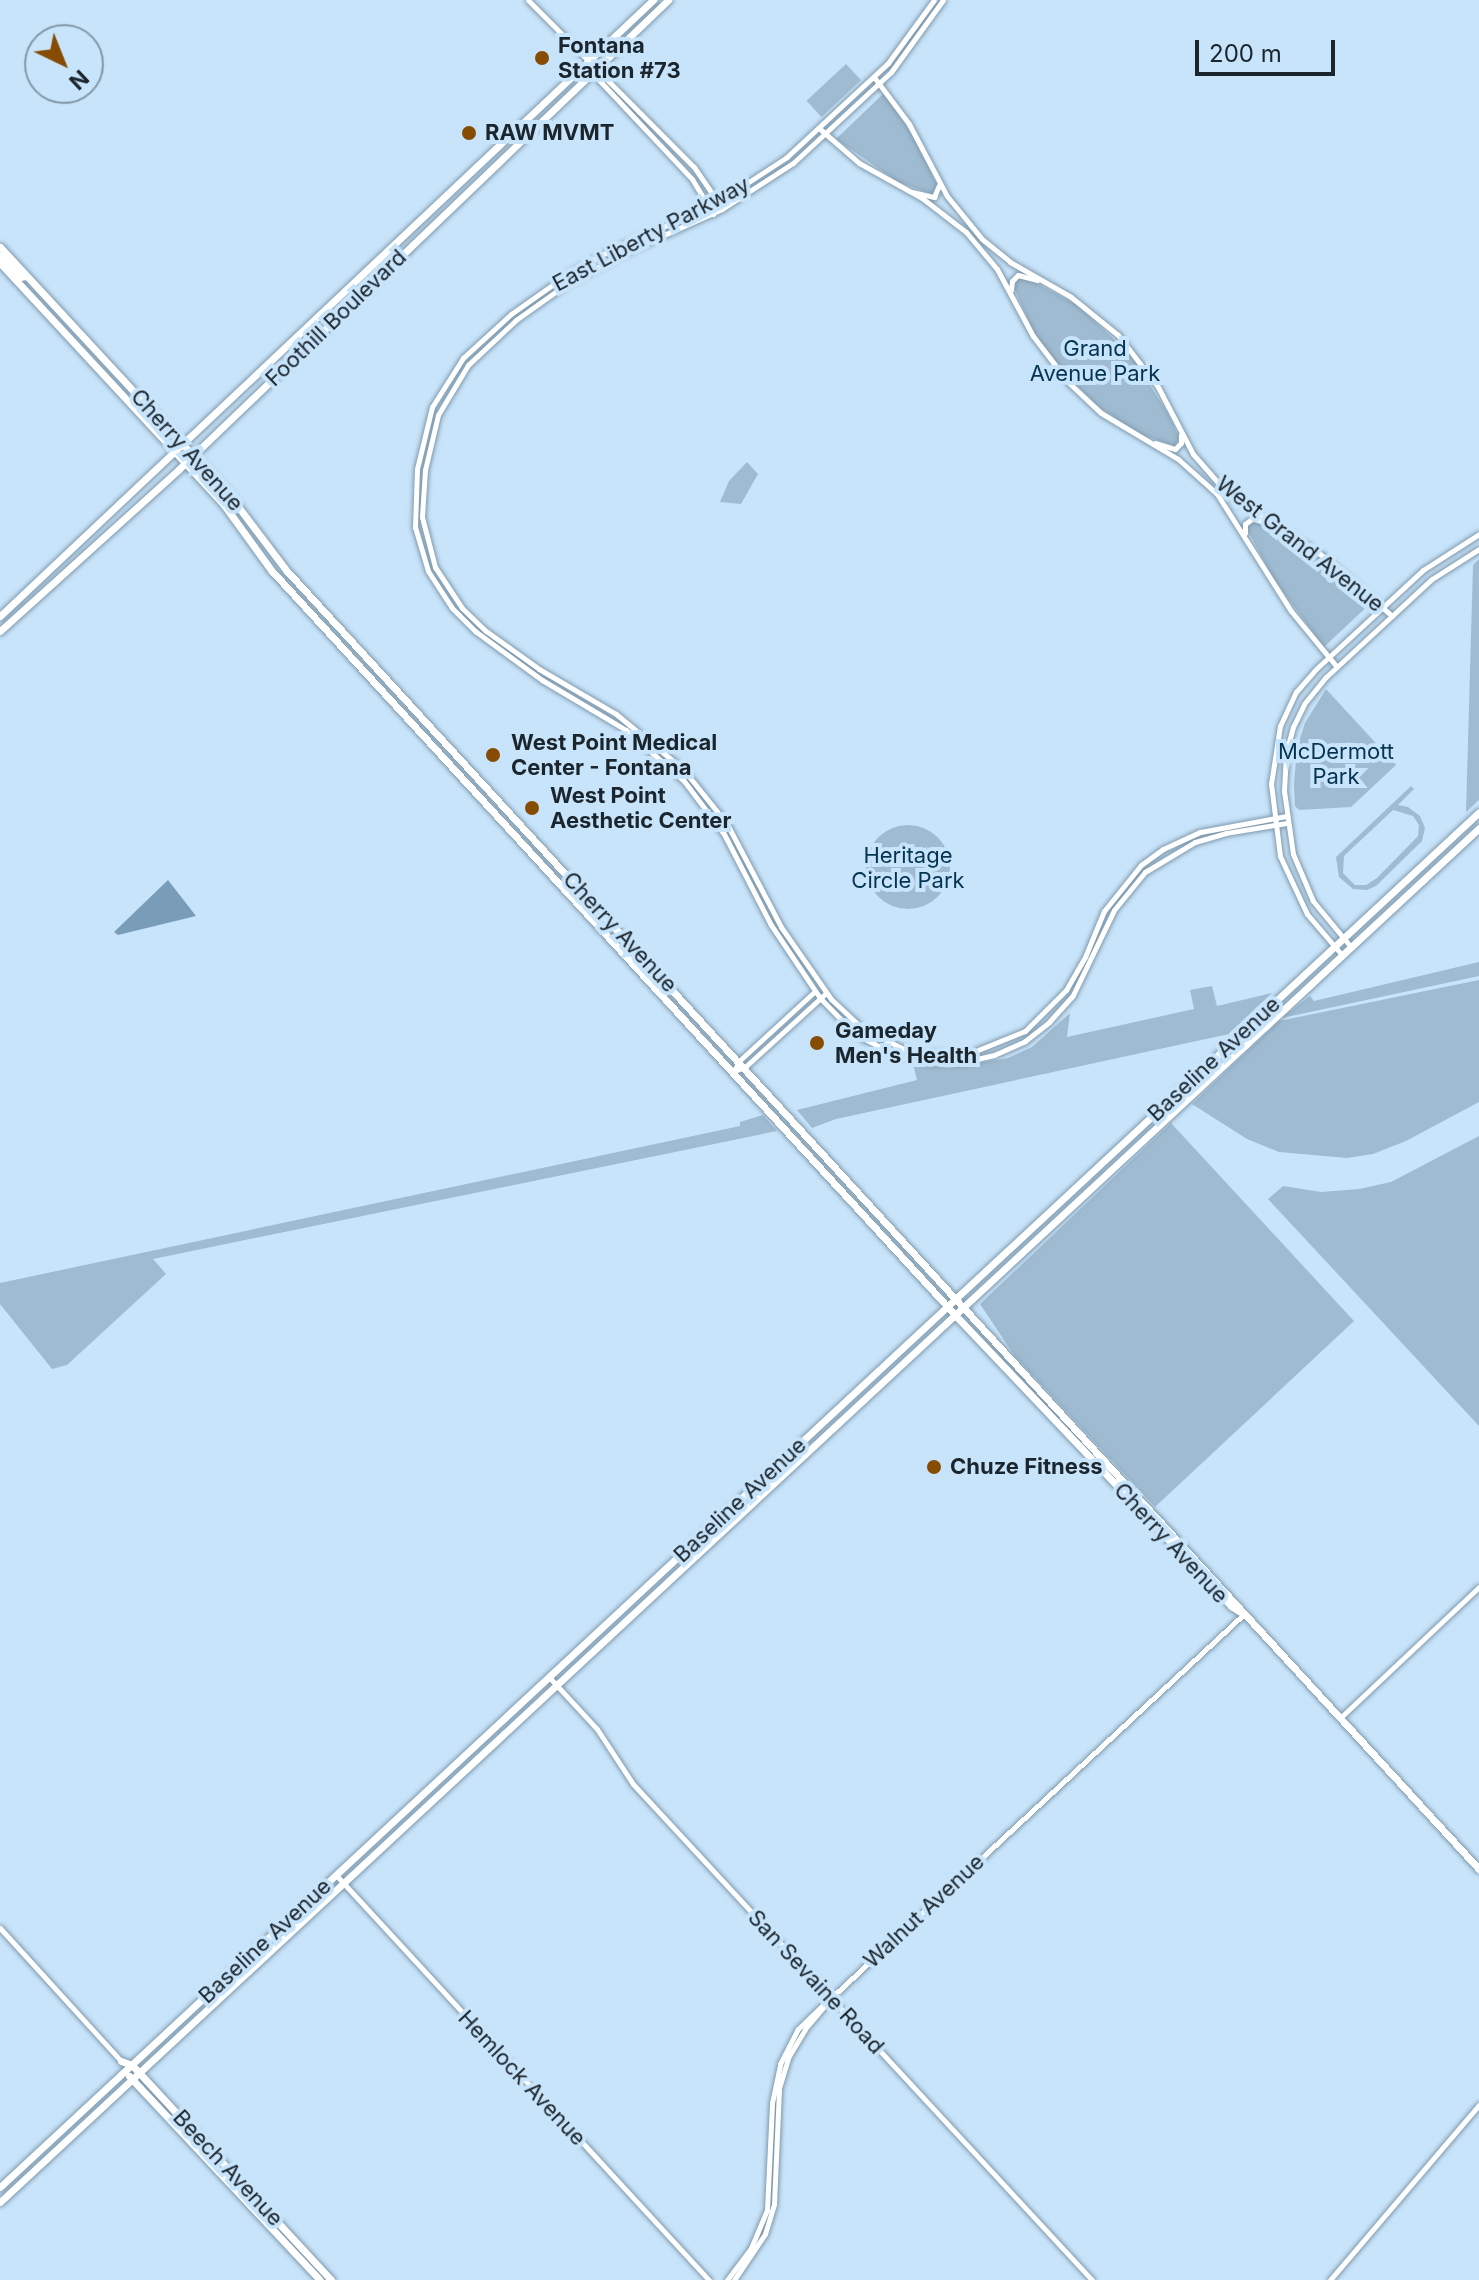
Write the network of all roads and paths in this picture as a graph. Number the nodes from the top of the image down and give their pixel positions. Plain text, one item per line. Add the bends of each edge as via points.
1 (528, 0) edge
2 (653, 0) edge
3 (668, 0) edge
4 (934, 0) edge
5 (943, 0) edge
6 (587, 63) junction
7 (595, 70) junction
8 (874, 77) junction
9 (880, 83) junction
10 (820, 129) junction
11 (825, 135) junction
12 (939, 181) junction
13 (911, 192) junction
14 (718, 202) junction
15 (709, 206) junction
16 (722, 209) junction
17 (713, 214) junction
18 (0, 247) edge
19 (0, 256) edge
20 (0, 263) edge
21 (26, 276) junction
22 (1042, 280) junction
23 (1011, 292) junction
24 (342, 297) junction
25 (313, 340) junction
26 (1180, 432) junction
27 (1150, 443) junction
28 (185, 445) junction
29 (177, 453) junction
30 (193, 455) junction
31 (185, 463) junction
32 (1279, 527) junction
33 (1245, 534) junction
34 (1479, 534) edge
35 (1479, 549) edge
36 (1382, 606) junction
37 (0, 616) edge
38 (1392, 616) junction
39 (0, 631) edge
40 (1328, 657) junction
41 (1337, 667) junction
42 (1479, 812) edge
43 (1286, 820) junction
44 (1274, 821) junction
45 (1479, 828) edge
46 (1343, 939) junction
47 (1335, 946) junction
48 (1351, 947) junction
49 (1342, 955) junction
50 (821, 986) junction
51 (815, 991) junction
52 (826, 993) junction
53 (820, 998) junction
54 (742, 1064) junction
55 (734, 1071) junction
56 (956, 1296) junction
57 (947, 1305) junction
58 (966, 1307) junction
59 (956, 1316) junction
60 (1479, 1587) edge
61 (1244, 1614) junction
62 (549, 1677) junction
63 (557, 1685) junction
64 (1340, 1718) junction
65 (1479, 1869) edge
66 (336, 1875) junction
67 (343, 1883) junction
68 (0, 1928) edge
69 (831, 1998) junction
70 (121, 2061) junction
71 (132, 2065) junction
72 (125, 2072) junction
73 (139, 2073) junction
74 (132, 2079) junction
75 (1479, 2105) edge
76 (0, 2187) edge
77 (0, 2202) edge
78 (320, 2280) edge
79 (331, 2280) edge
80 (709, 2280) edge
81 (727, 2280) edge
82 (734, 2280) edge
83 (1092, 2280) edge
84 (1330, 2280) edge

1 - 6 street
2 - 6 main road, Foothill Boulevard
3 - 7 main road, Foothill Boulevard
4 - 8 street, East Liberty Parkway
5 - 9 street, East Liberty Parkway
6 - 7 street
6 - 24 main road, Foothill Boulevard
7 - 14 street via 605,74 694,167
7 - 15 street via 692,179
7 - 25 main road, Foothill Boulevard
8 - 9 street, West Grand Avenue
8 - 10 street, East Liberty Parkway
9 - 11 street, East Liberty Parkway
9 - 12 street, West Grand Avenue
10 - 11 street
10 - 14 street, East Liberty Parkway via 767,172
11 - 13 street
11 - 16 street, East Liberty Parkway via 772,179
12 - 13 street via 934,197
12 - 22 street, West Grand Avenue via 983,240
13 - 23 street via 965,230
14 - 15 street, East Liberty Parkway
14 - 16 street
15 - 17 street
15 - 51 street, East Liberty Parkway via 565,276 511,314 459,363 426,424 415,480 415,527 433,581 465,623 524,668 626,730 692,790 724,834 771,925
16 - 17 street, East Liberty Parkway
17 - 50 street, East Liberty Parkway via 568,283 516,320 468,365 448,393 434,428 422,517 435,567 472,618 539,669 640,730 699,786 727,824 781,927
18 - 21 main road, Cherry Avenue
19 - 21 main road via 20,277
20 - 29 main road, Cherry Avenue
21 - 28 main road, Cherry Avenue
22 - 23 street via 1018,275
22 - 26 street, West Grand Avenue via 1093,313 1125,343 1158,387
23 - 27 street via 1033,336 1068,382 1101,413
24 - 25 main road via 311,332
24 - 28 main road, Foothill Boulevard
25 - 30 main road, Foothill Boulevard
26 - 27 street via 1181,443 1175,449
26 - 32 street, West Grand Avenue via 1227,493
27 - 33 street via 1205,480
28 - 29 main road, Foothill Boulevard
28 - 30 main road, Cherry Avenue
29 - 31 main road, Cherry Avenue
29 - 37 main road, Foothill Boulevard
30 - 31 main road, Foothill Boulevard
30 - 54 main road, Cherry Avenue via 240,507 278,561
31 - 39 main road, Foothill Boulevard
31 - 55 main road, Cherry Avenue via 229,511 271,570
32 - 33 street via 1253,518 1245,524
32 - 36 street, West Grand Avenue
33 - 40 street via 1291,611
34 - 36 street via 1428,566
35 - 38 street via 1432,579
36 - 38 street, West Grand Avenue
36 - 40 street
38 - 41 street
40 - 41 street
40 - 44 street via 1296,692 1280,726 1271,775
41 - 43 street via 1312,693 1293,727 1285,773
42 - 46 main road, Baseline Avenue
43 - 44 street, East Liberty Parkway
43 - 46 street via 1302,881
44 - 47 street via 1280,856 1295,893
44 - 52 street, East Liberty Parkway via 1200,832 1141,865 1109,903 1061,997 1029,1028 998,1045 951,1055 904,1049 855,1023
44 - 53 street, East Liberty Parkway via 1210,837 1153,865 1120,899 1088,969 1062,1009 1030,1038 994,1055 943,1063 898,1056 855,1034
45 - 48 main road, Baseline Avenue
46 - 47 main road, Baseline Avenue
46 - 48 street
47 - 49 street
47 - 56 main road, Baseline Avenue
48 - 49 main road, Baseline Avenue
49 - 58 main road, Baseline Avenue
50 - 51 street
50 - 52 street, East Liberty Parkway
51 - 53 street, East Liberty Parkway
51 - 54 street
52 - 53 street
53 - 54 street
54 - 55 street
54 - 56 main road, Cherry Avenue
55 - 57 main road, Cherry Avenue
56 - 57 main road, Baseline Avenue
56 - 58 main road, Cherry Avenue
57 - 59 main road, Cherry Avenue
57 - 62 main road, Baseline Avenue
58 - 59 main road, Baseline Avenue
58 - 61 main road, Cherry Avenue
59 - 61 main road, Cherry Avenue
59 - 63 main road, Baseline Avenue
60 - 64 street
61 - 64 main road, Cherry Avenue
61 - 69 street, Walnut Avenue
62 - 63 street, San Sevaine Road
62 - 66 main road, Baseline Avenue
63 - 67 main road, Baseline Avenue
63 - 69 street, San Sevaine Road via 597,1729 633,1784
64 - 65 main road, Cherry Avenue
66 - 67 street, Hemlock Avenue
66 - 71 main road, Baseline Avenue
67 - 73 main road, Baseline Avenue
67 - 80 street, Hemlock Avenue
68 - 70 street, Beech Avenue
69 - 81 street via 798,2029 780,2064 772,2103 767,2210 751,2248
69 - 82 street, Walnut Avenue via 805,2029 785,2068 777,2105 774,2204 765,2234
69 - 83 street, San Sevaine Road
70 - 71 main road, Beech Avenue
70 - 72 main road, Beech Avenue
71 - 72 main road, Baseline Avenue
71 - 73 main road, Beech Avenue
72 - 74 main road, Beech Avenue
72 - 76 main road, Baseline Avenue
73 - 74 main road, Baseline Avenue
73 - 79 main road, Beech Avenue
74 - 77 main road, Baseline Avenue
74 - 78 main road, Beech Avenue
75 - 84 street

